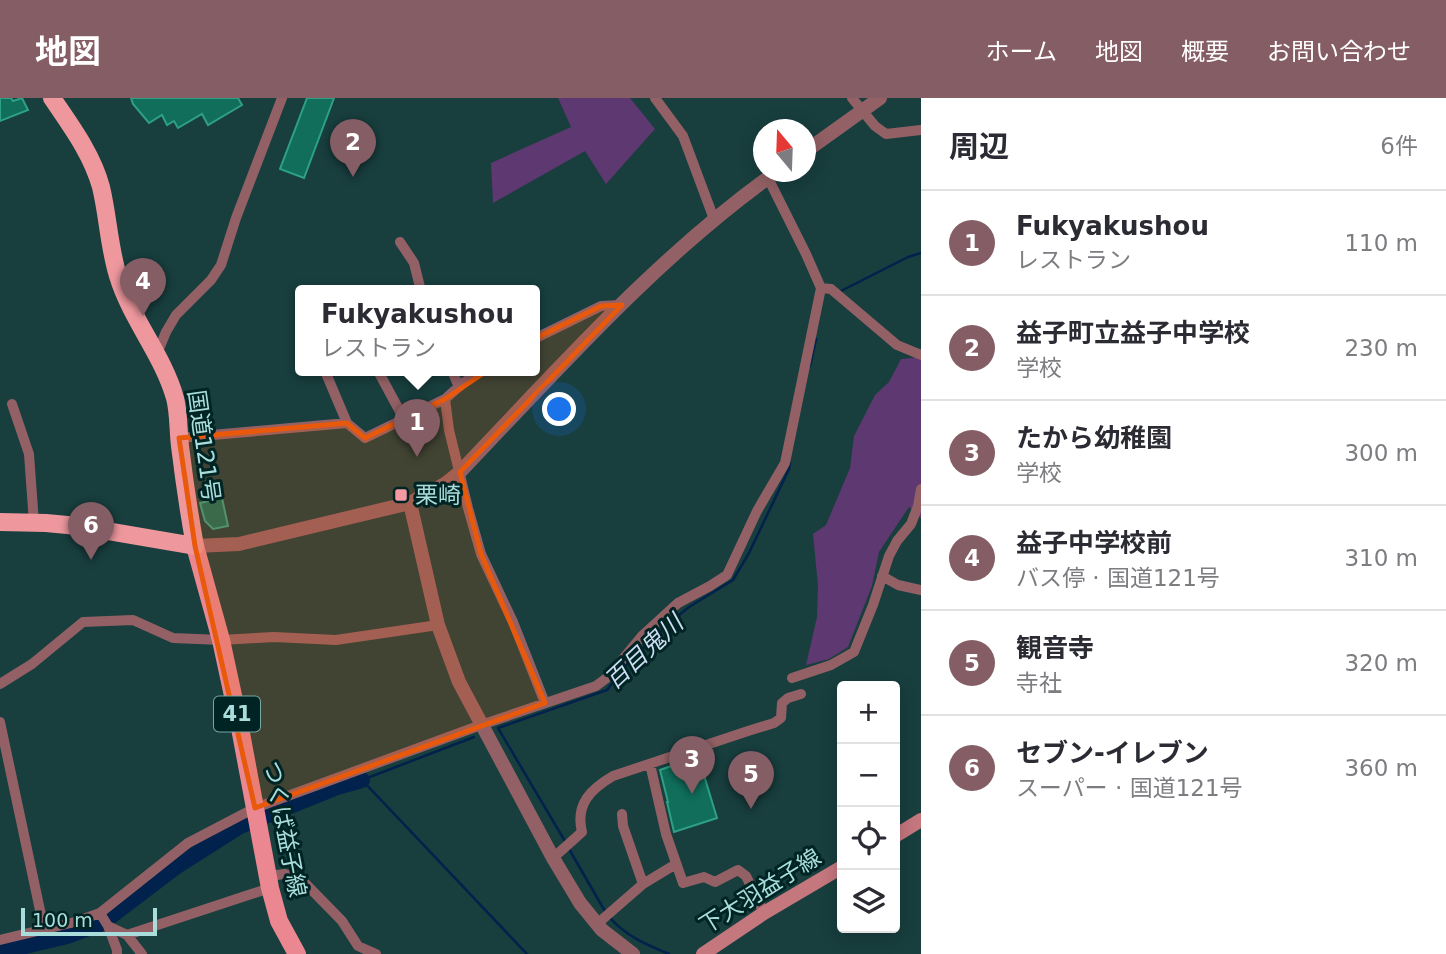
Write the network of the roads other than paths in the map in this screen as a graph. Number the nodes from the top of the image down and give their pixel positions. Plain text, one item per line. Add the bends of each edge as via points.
1 (52, 98) edge
2 (282, 98) edge
3 (655, 98) edge
4 (852, 98) edge
5 (880, 98) edge
6 (861, 111) junction
7 (921, 130) edge
8 (816, 144) edge
9 (762, 182) edge
10 (775, 182) edge
11 (714, 219) junction
12 (400, 242) dead end
13 (420, 285) edge
14 (821, 288) junction
15 (622, 305) junction
16 (540, 336) edge
17 (921, 355) edge
18 (156, 356) junction
19 (327, 376) edge
20 (381, 376) edge
21 (454, 376) edge
22 (474, 376) edge
23 (458, 387) junction
24 (445, 399) junction
25 (12, 404) dead end
26 (404, 419) junction
27 (347, 423) junction
28 (179, 438) junction
29 (460, 472) junction
30 (921, 489) edge
31 (410, 503) junction
32 (0, 522) edge
33 (34, 523) junction
34 (195, 546) junction
35 (882, 576) junction
36 (921, 590) edge
37 (438, 625) junction
38 (221, 640) junction
39 (792, 678) dead end
40 (0, 684) edge
41 (800, 694) dead end
42 (545, 703) junction
43 (0, 722) edge
44 (481, 725) junction
45 (650, 764) junction
46 (622, 814) dead end
47 (256, 815) junction
48 (921, 820) edge
49 (900, 833) edge
50 (553, 858) junction
51 (676, 864) junction
52 (837, 870) edge
53 (269, 882) junction
54 (643, 884) junction
55 (764, 913) junction
56 (100, 914) junction
57 (597, 924) junction
58 (108, 926) junction
59 (44, 929) junction
60 (128, 935) junction
61 (0, 940) edge
62 (117, 954) edge
63 (142, 954) edge
64 (297, 954) edge
65 (376, 954) edge
66 (633, 954) edge
67 (703, 954) edge

1 - 18 highway, 国道121号 via 96,171 117,272
2 - 18 street via 221,265 176,315
3 - 11 street via 683,136
4 - 6 street
5 - 6 street
6 - 7 street via 886,134
6 - 8 street
9 - 11 street
10 - 14 street
11 - 15 street
12 - 13 street via 414,263
14 - 17 street via 831,289 897,345
14 - 42 street via 785,463 727,575 678,603 596,686
15 - 16 street via 601,306
15 - 29 street
18 - 28 highway, 国道121号 via 176,401
19 - 27 street
20 - 26 street
21 - 23 street
22 - 23 street
23 - 24 street
24 - 26 street
24 - 29 street
25 - 33 street via 29,454
26 - 27 street via 365,438
27 - 28 street
28 - 34 highway, 国道121号
29 - 31 street
29 - 42 street via 481,554
30 - 35 street via 911,524 897,541
31 - 34 street via 239,544
31 - 37 street
32 - 33 highway
33 - 34 highway via 87,527
34 - 38 main road, つくば益子線 / 41
35 - 36 street
35 - 39 street via 854,652
37 - 38 street via 336,640 274,636
37 - 44 street
38 - 40 street via 173,638 133,620 83,622
38 - 47 main road, つくば益子線 / 41
41 - 45 street via 782,703 781,718 774,723
42 - 44 street
43 - 59 street
44 - 47 street
44 - 50 street
45 - 50 street via 613,776 590,792 580,821 582,832
45 - 51 street
46 - 54 street
47 - 53 main road, つくば益子線 / 41
47 - 56 street via 188,843
48 - 49 main road
50 - 57 street
51 - 54 street
51 - 55 street via 683,883 704,877 715,882 738,870 746,876
52 - 55 main road, 下大羽益子線
53 - 60 street
53 - 64 main road, つくば益子線 / 41 via 279,921
53 - 65 street via 285,874 301,878 358,946
54 - 57 street
55 - 67 main road, 下大羽益子線
56 - 58 street
56 - 59 street
57 - 66 street
58 - 60 street
58 - 62 street
59 - 61 street
60 - 63 street

